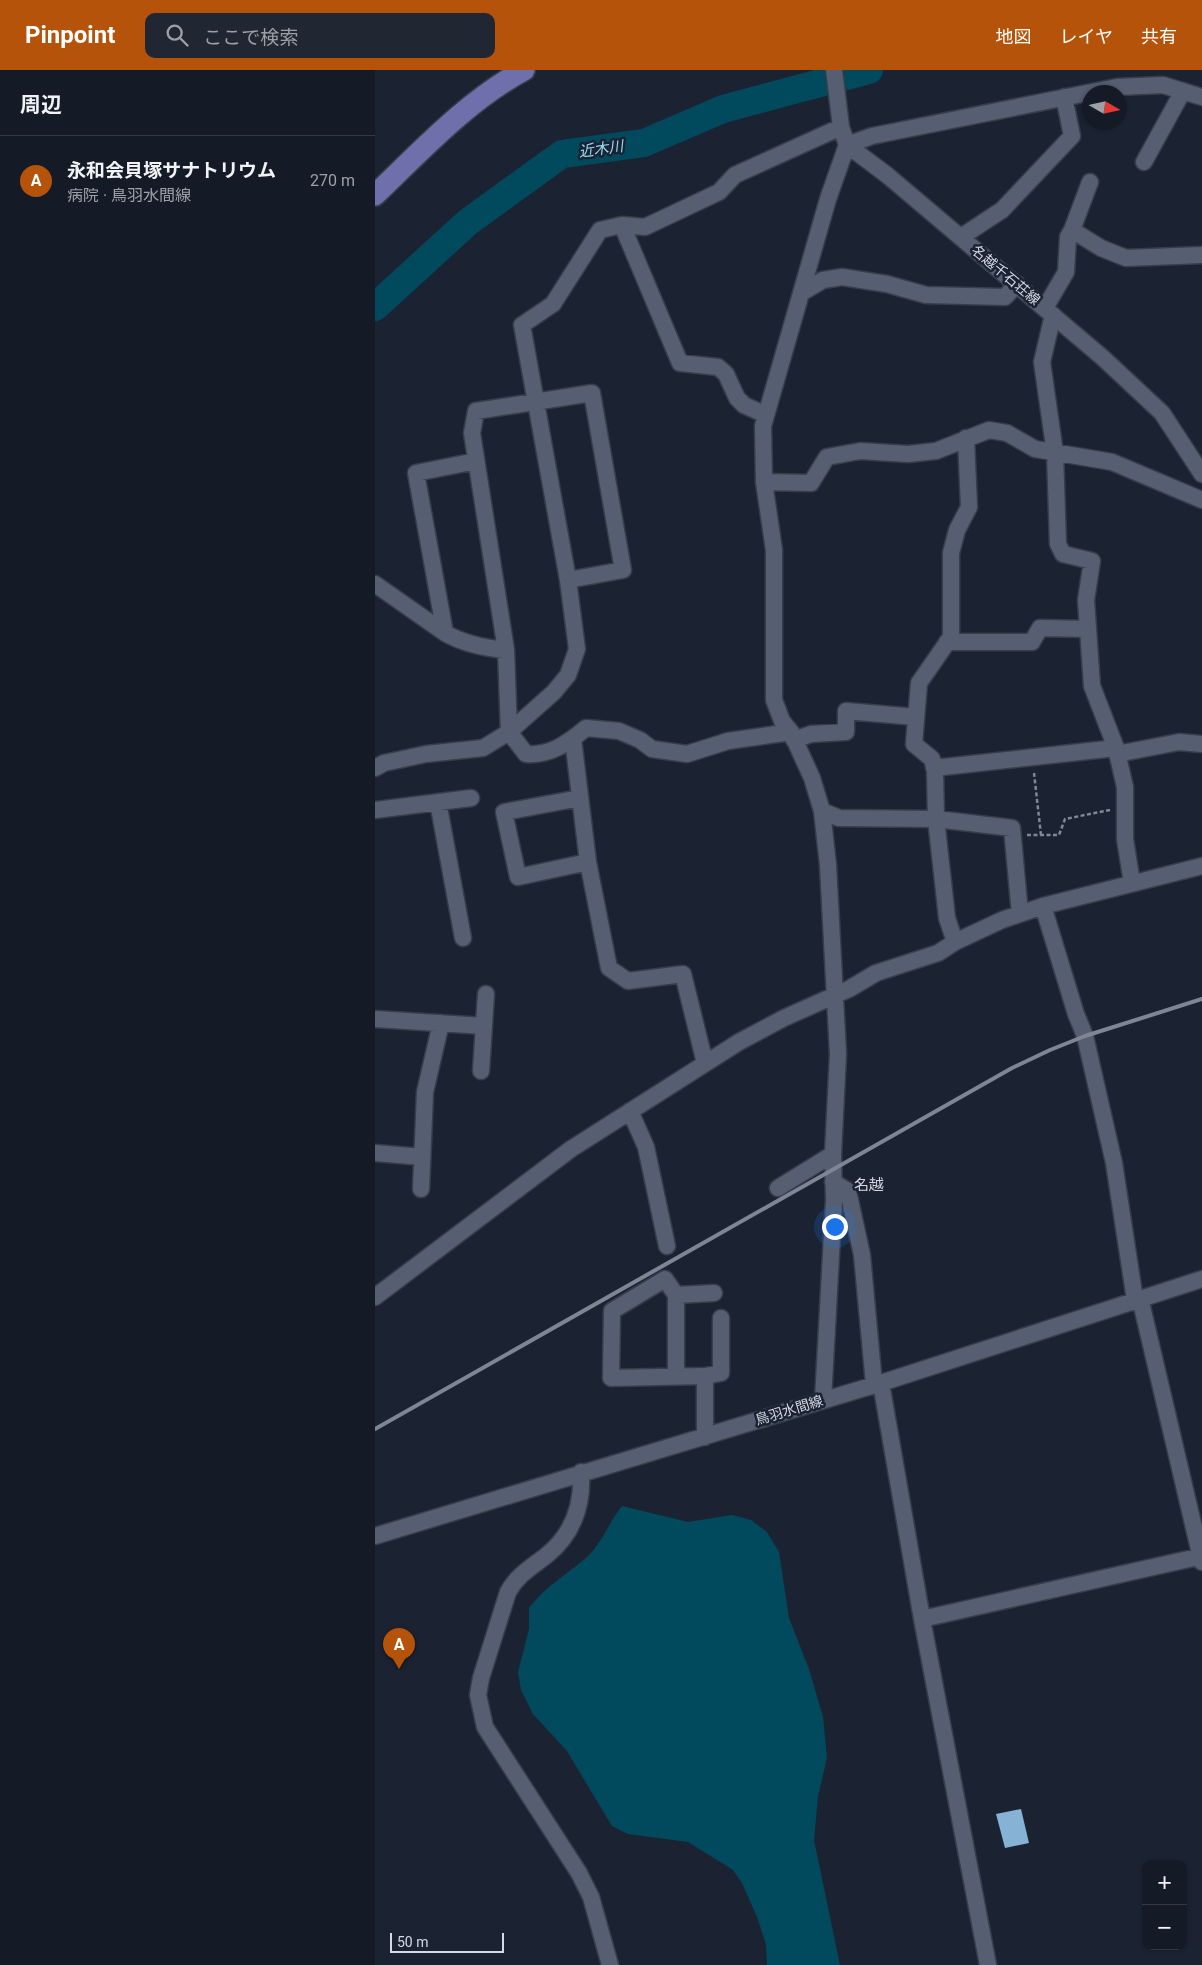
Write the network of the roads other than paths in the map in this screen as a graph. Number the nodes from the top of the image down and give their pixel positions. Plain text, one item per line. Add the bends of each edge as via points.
1 (524, 70) edge
2 (834, 70) edge
3 (1183, 91) junction
4 (1202, 97) edge
5 (1064, 98) junction
6 (841, 127) junction
7 (847, 145) junction
8 (1144, 162) dead end
9 (1090, 182) dead end
10 (375, 195) edge
11 (622, 225) junction
12 (1072, 230) junction
13 (961, 237) junction
14 (1202, 256) edge
15 (1017, 284) junction
16 (801, 293) junction
17 (1049, 311) junction
18 (535, 402) junction
19 (766, 415) junction
20 (966, 438) junction
21 (1055, 453) junction
22 (476, 461) junction
23 (1202, 474) edge
24 (764, 482) junction
25 (1202, 500) edge
26 (568, 580) junction
27 (375, 584) edge
28 (1088, 628) junction
29 (445, 633) junction
30 (947, 642) junction
31 (506, 650) junction
32 (916, 717) junction
33 (509, 732) junction
34 (793, 736) junction
35 (573, 739) junction
36 (1202, 744) edge
37 (1116, 751) junction
38 (375, 768) edge
39 (934, 768) junction
40 (471, 798) dead end
41 (580, 798) junction
42 (438, 802) junction
43 (375, 810) edge
44 (822, 811) junction
45 (936, 819) junction
46 (588, 862) junction
47 (1202, 866) edge
48 (1132, 883) junction
49 (1043, 906) junction
50 (1020, 914) junction
51 (463, 938) dead end
52 (955, 942) junction
53 (485, 994) dead end
54 (834, 996) junction
55 (375, 1020) edge
56 (441, 1023) junction
57 (484, 1026) junction
58 (705, 1063) junction
59 (481, 1071) dead end
60 (630, 1111) junction
61 (375, 1153) edge
62 (833, 1154) junction
63 (422, 1157) junction
64 (833, 1182) junction
65 (778, 1188) dead end
66 (421, 1189) dead end
67 (667, 1246) dead end
68 (1202, 1279) edge
69 (714, 1293) dead end
70 (676, 1295) junction
71 (375, 1297) edge
72 (1138, 1299) junction
73 (721, 1318) dead end
74 (705, 1376) junction
75 (676, 1377) junction
76 (878, 1384) junction
77 (823, 1400) junction
78 (705, 1436) junction
79 (581, 1472) junction
80 (375, 1536) edge
81 (1202, 1558) edge
82 (922, 1619) junction
83 (610, 1965) edge
84 (988, 1965) edge

1 - 10 main road via 459,115
2 - 6 street
3 - 4 street
3 - 5 street via 1163,85 1117,87
3 - 8 street
5 - 7 street via 872,136
5 - 13 street via 1072,136 1002,210
6 - 7 street
6 - 11 street via 735,175 719,192 645,226
7 - 13 street, 名越千石荘線
7 - 16 street
9 - 12 street
11 - 18 street via 600,230 553,304 522,325
11 - 19 street via 680,363 718,367 726,374 737,398
12 - 14 street via 1101,248 1126,258
12 - 17 street via 1068,237 1066,272
13 - 15 street, 名越千石荘線
15 - 16 street via 1005,297 926,295 887,284 842,277 823,280
15 - 17 street, 名越千石荘線
16 - 19 street
17 - 21 street via 1042,362
17 - 23 street, 名越千石荘線 via 1162,413
18 - 22 street via 476,411 472,433
18 - 26 street
18 - 26 street via 592,393 623,570
19 - 24 street via 763,426
20 - 21 street via 989,430 1007,433 1035,449
20 - 24 street via 935,451 908,454 859,451 827,457 811,483
20 - 30 street via 969,507 957,530 951,553 951,636
21 - 25 street via 1112,462
21 - 28 street via 1058,544 1063,554 1092,561 1086,600
22 - 29 street via 416,473
22 - 31 street
24 - 34 street via 774,550 774,700 782,721
26 - 33 street via 577,649 568,675
27 - 29 street
28 - 30 street via 1040,628 1032,642
28 - 37 street via 1092,686
29 - 31 street via 461,642
30 - 32 street via 919,683
31 - 33 street
32 - 34 street via 846,711 846,732
32 - 39 street via 914,744 932,759
33 - 35 street via 526,754 549,753
33 - 38 street via 483,748 426,754
34 - 35 street via 728,741 687,754 652,749 619,731 586,728
34 - 44 street via 812,778
35 - 41 street
36 - 37 street via 1179,742
37 - 39 street
37 - 48 street via 1125,787 1125,839
39 - 45 street
40 - 42 street
41 - 46 street
41 - 46 street via 504,812 518,877
42 - 43 street
42 - 51 street
44 - 45 street via 839,818
44 - 54 street
45 - 50 street via 1012,828
45 - 52 street via 947,918
46 - 58 street via 609,968 628,981 683,974
47 - 48 street
48 - 49 street
49 - 50 street
49 - 72 street via 1085,1036 1114,1164
50 - 52 street
52 - 54 street via 937,953 876,973
53 - 57 street
54 - 58 street via 739,1042
54 - 62 street via 839,1054
55 - 56 street
56 - 57 street
56 - 63 street via 425,1092
57 - 59 street
58 - 60 street
60 - 67 street via 645,1147
60 - 71 street via 571,1149
61 - 63 street
62 - 64 street
62 - 65 street
63 - 66 street
64 - 76 street via 848,1191 863,1255
64 - 77 street
68 - 72 street, 鳥羽水間線
69 - 70 street
70 - 75 street
70 - 75 street via 665,1279 612,1311 611,1378
72 - 76 street, 鳥羽水間線
72 - 81 street
73 - 74 street via 721,1373
74 - 75 street
74 - 78 street
76 - 77 street, 鳥羽水間線
76 - 82 street
77 - 78 street, 鳥羽水間線
78 - 79 street, 鳥羽水間線
79 - 80 street, 鳥羽水間線
79 - 83 street via 579,1509 568,1532 549,1554 514,1580 508,1592 478,1695 485,1727 579,1873 591,1897
81 - 82 street
82 - 84 street

